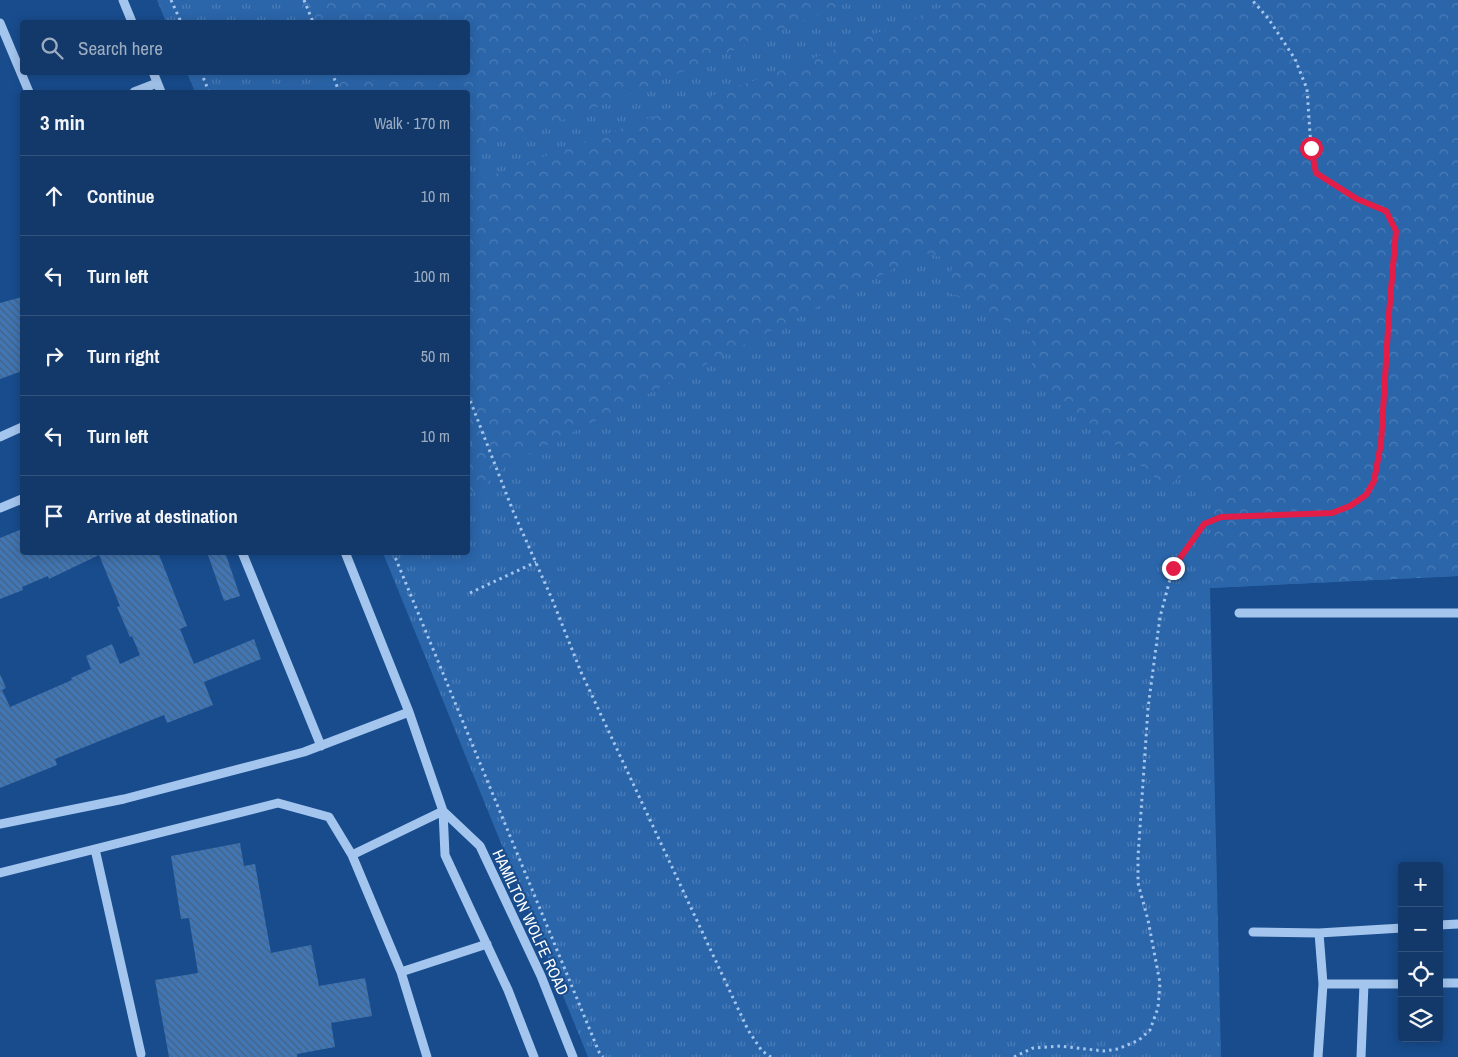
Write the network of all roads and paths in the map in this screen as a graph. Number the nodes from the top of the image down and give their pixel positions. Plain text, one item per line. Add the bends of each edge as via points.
1 (123, 0) edge
2 (172, 0) edge
3 (304, 0) edge
4 (1252, 0) edge
5 (131, 20) edge
6 (180, 20) edge
7 (312, 20) edge
8 (0, 23) edge
9 (20, 71) edge
10 (22, 75) edge
11 (154, 75) edge
12 (202, 75) edge
13 (333, 75) edge
14 (157, 83) junction
15 (28, 90) edge
16 (139, 90) edge
17 (160, 90) edge
18 (208, 90) edge
19 (338, 90) edge
20 (470, 400) edge
21 (20, 428) edge
22 (0, 437) edge
23 (20, 499) edge
24 (0, 508) edge
25 (243, 555) edge
26 (346, 555) edge
27 (394, 555) edge
28 (536, 562) junction
29 (470, 593) dead end
30 (1239, 613) dead end
31 (1458, 613) edge
32 (409, 712) junction
33 (321, 746) junction
34 (444, 811) junction
35 (0, 824) edge
36 (96, 849) junction
37 (352, 855) junction
38 (0, 873) edge
39 (1458, 924) edge
40 (1443, 925) edge
41 (1398, 928) edge
42 (1253, 932) dead end
43 (1319, 933) junction
44 (487, 944) junction
45 (400, 972) junction
46 (1458, 983) edge
47 (1323, 984) junction
48 (1364, 984) junction
49 (1398, 984) edge
50 (1443, 984) edge
51 (141, 1054) dead end
52 (427, 1057) edge
53 (534, 1057) edge
54 (573, 1057) edge
55 (603, 1057) edge
56 (771, 1057) edge
57 (1014, 1057) edge
58 (1318, 1057) edge
59 (1360, 1057) edge

1 - 5 street
2 - 6 path
3 - 7 path
4 - 57 path via 1295,59 1307,89 1316,173 1357,199 1386,211 1396,231 1381,443 1374,481 1366,495 1332,513 1221,517 1204,524 1173,568 1160,616 1148,708 1138,857 1138,883 1160,983 1158,1008 1150,1030 1139,1040 1118,1049 1033,1048
8 - 9 street
10 - 15 street
11 - 14 street
12 - 18 path
13 - 19 path
14 - 16 street
14 - 17 street
20 - 28 path
21 - 22 street
23 - 24 street
25 - 33 street
26 - 32 street, HAMILTON WOLFE ROAD
27 - 55 path
28 - 29 path
28 - 56 path via 581,672 748,1030 762,1051
30 - 31 street
32 - 33 street
32 - 34 street, HAMILTON WOLFE ROAD
33 - 35 street via 124,799
34 - 37 street
34 - 44 street, HAMILTON WOLFE ROAD via 444,855
34 - 54 street, HAMILTON WOLFE ROAD via 480,846 541,976
36 - 37 street via 278,803 329,817
36 - 38 street
36 - 51 street
37 - 45 street
39 - 40 street
41 - 43 street
42 - 43 street
43 - 47 street
44 - 45 street
44 - 53 street, HAMILTON WOLFE ROAD
45 - 52 street
46 - 50 street
47 - 48 street
47 - 58 street
48 - 49 street
48 - 59 street

